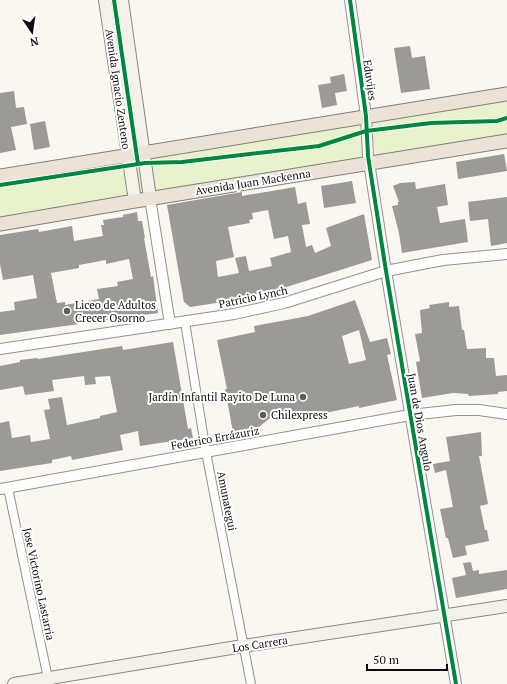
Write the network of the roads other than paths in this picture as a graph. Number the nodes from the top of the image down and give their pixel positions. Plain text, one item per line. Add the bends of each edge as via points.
1 (105, 0) edge
2 (122, 0) edge
3 (350, 0) edge
4 (507, 94) edge
5 (366, 116) junction
6 (507, 141) edge
7 (144, 153) junction
8 (128, 156) junction
9 (369, 164) junction
10 (0, 176) edge
11 (150, 198) junction
12 (135, 201) junction
13 (0, 224) edge
14 (507, 254) edge
15 (386, 271) junction
16 (185, 322) junction
17 (170, 324) junction
18 (0, 349) edge
19 (507, 414) edge
20 (410, 415) junction
21 (206, 452) junction
22 (4, 489) edge
23 (507, 606) edge
24 (444, 616) junction
25 (243, 646) junction
26 (49, 681) edge
27 (14, 684) edge
28 (250, 684) edge
29 (456, 684) edge

1 - 8 main road, Avenida Ignacio Zenteno
2 - 7 main road, Avenida Ignacio Zenteno
3 - 5 street, Eduvijes
4 - 5 main road
5 - 7 main road
5 - 9 street, Eduvijes
6 - 9 main road, Avenida Juan Mackenna
7 - 8 main road
7 - 11 main road, Avenida Ignacio Zenteno
8 - 10 main road
8 - 12 main road, Avenida Ignacio Zenteno
9 - 11 main road, Avenida Juan Mackenna
9 - 15 street, Juan de Dios Angulo
11 - 12 main road, Avenida Juan Mackenna
11 - 17 street
12 - 13 main road, Avenida Juan Mackenna
14 - 15 street, Patricio Lynch via 443,260
15 - 16 street, Patricio Lynch via 284,303
15 - 20 street, Juan de Dios Angulo
16 - 17 street, Patricio Lynch
16 - 21 street, Amunategui
17 - 18 street, Patricio Lynch
19 - 20 street, Federico Errázuriz via 456,410
20 - 21 street, Federico Errázuriz
20 - 24 street, Juan de Dios Angulo
21 - 22 street, Federico Errázuriz
21 - 25 street, Amunategui
22 - 26 street, Jose Victorino Lastarria
23 - 24 main road, Los Carrera
24 - 25 main road, Los Carrera
24 - 29 street, Juan de Dios Angulo
25 - 26 main road, Los Carrera
25 - 28 street, Amunategui
26 - 27 main road, Los Carrera

